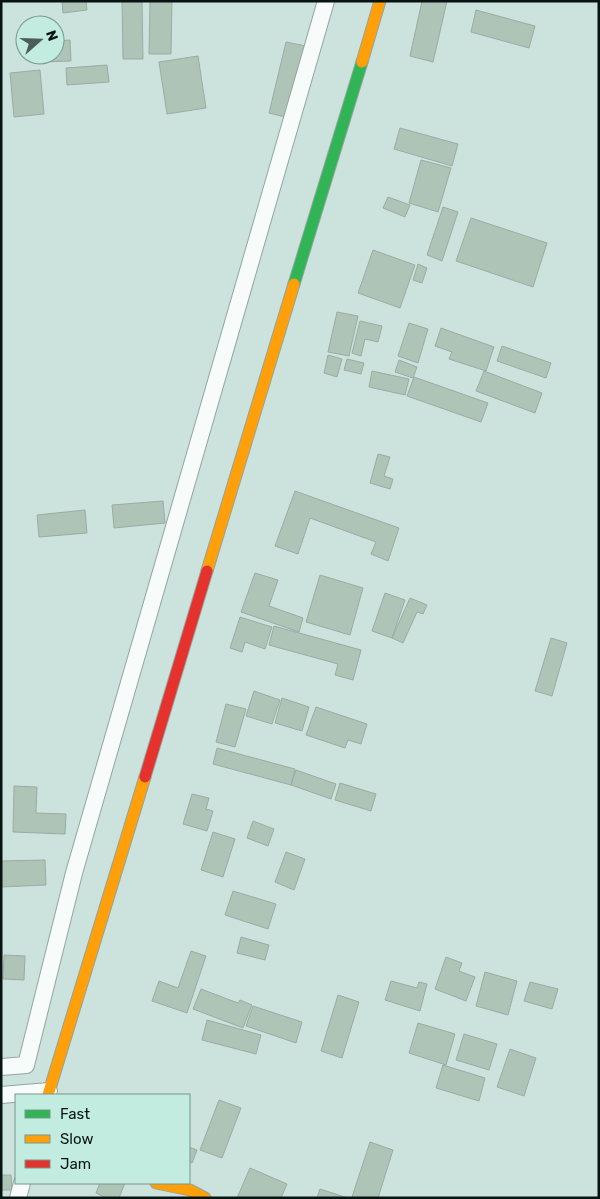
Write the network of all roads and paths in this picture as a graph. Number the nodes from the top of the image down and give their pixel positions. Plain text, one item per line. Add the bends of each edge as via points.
1 (326, 1) edge
2 (380, 1) edge
3 (1, 1067) edge
4 (48, 1093) edge
5 (15, 1094) edge
6 (24, 1094) edge
7 (1, 1095) edge
8 (22, 1184) edge
9 (161, 1184) edge
10 (18, 1198) edge
11 (205, 1198) edge

1 - 3 street via 74,873 26,1065
2 - 4 street
4 - 6 street
5 - 7 street
8 - 10 street
9 - 11 street via 190,1190

